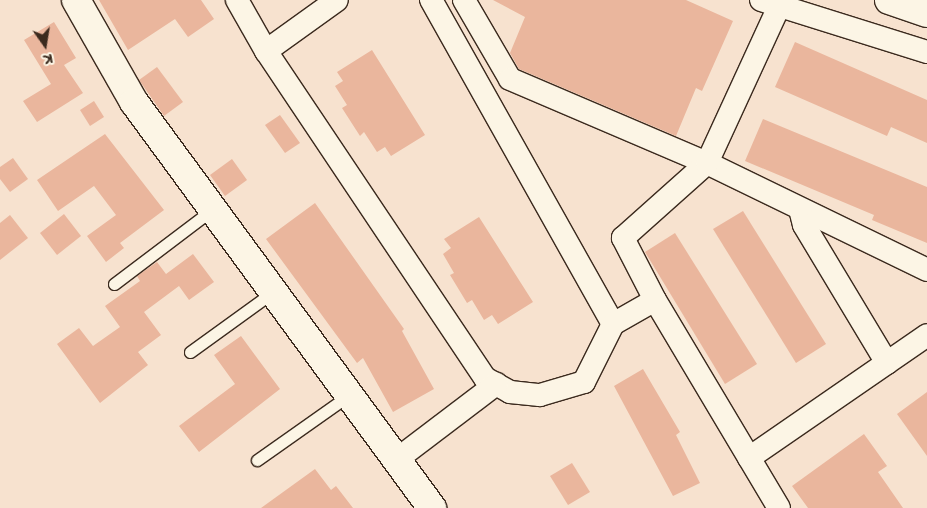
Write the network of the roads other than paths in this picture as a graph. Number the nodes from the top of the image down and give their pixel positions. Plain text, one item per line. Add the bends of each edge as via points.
1 (76, 0) edge
2 (237, 0) edge
3 (337, 0) edge
4 (431, 0) edge
5 (464, 0) edge
6 (889, 0) edge
7 (774, 3) edge
8 (927, 13) edge
9 (266, 51) junction
10 (927, 52) edge
11 (707, 163) junction
12 (213, 209) junction
13 (800, 209) junction
14 (927, 270) edge
15 (114, 284) dead end
16 (273, 292) junction
17 (655, 300) junction
18 (613, 324) junction
19 (927, 335) edge
20 (190, 352) dead end
21 (887, 363) junction
22 (496, 384) junction
23 (349, 395) junction
24 (750, 458) junction
25 (257, 460) dead end
26 (396, 460) junction
27 (432, 508) edge
28 (780, 508) edge

1 - 12 street via 134,102
2 - 9 street
3 - 9 street
4 - 18 street
5 - 11 street via 510,79
6 - 8 street
7 - 10 street
7 - 11 street
9 - 22 street via 485,378
11 - 13 street
11 - 17 street via 623,238
12 - 15 lane
12 - 16 street
13 - 14 street
13 - 21 street via 804,225
16 - 20 lane
16 - 23 street
17 - 18 street
17 - 24 street
18 - 22 street via 584,382 540,395 510,392
19 - 21 street
21 - 24 street
22 - 26 street
23 - 25 lane
23 - 26 street
24 - 28 street
26 - 27 street

